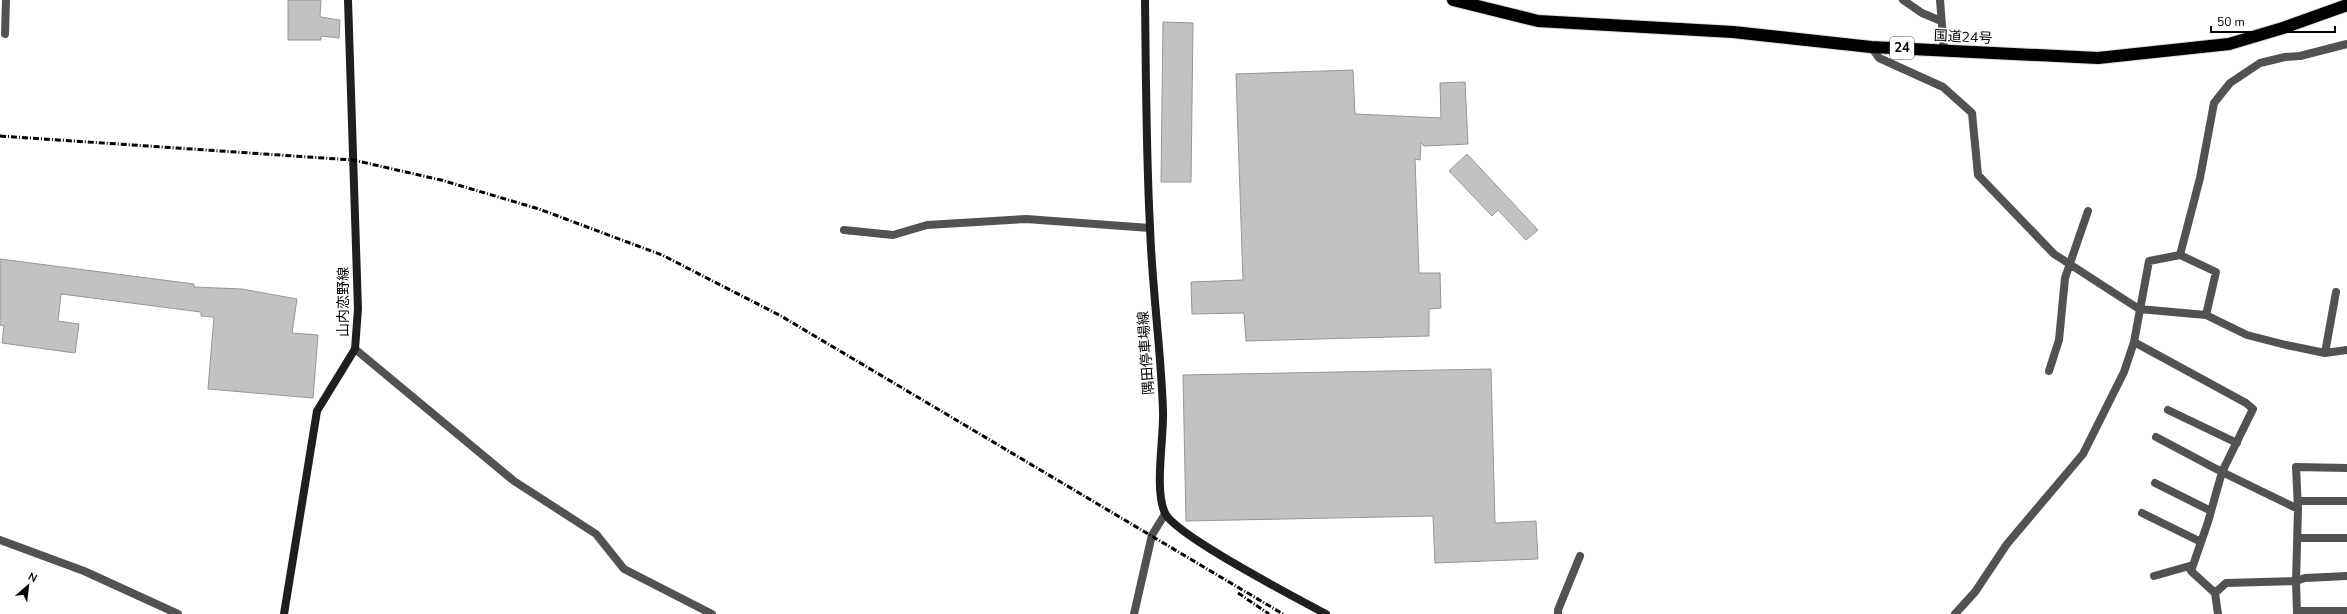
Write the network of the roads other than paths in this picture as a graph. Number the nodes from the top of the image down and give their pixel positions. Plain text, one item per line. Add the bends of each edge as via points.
1 (6, 0) edge
2 (348, 0) edge
3 (1145, 0) edge
4 (1453, 0) edge
5 (1903, 0) edge
6 (1940, 0) edge
7 (2347, 5) edge
8 (1941, 21) junction
9 (4, 34) dead end
10 (2347, 44) edge
11 (1871, 46) junction
12 (1944, 51) junction
13 (2088, 211) dead end
14 (1150, 228) junction
15 (844, 230) dead end
16 (2180, 255) junction
17 (2069, 264) junction
18 (2336, 292) dead end
19 (2139, 309) junction
20 (2206, 315) junction
21 (2134, 342) junction
22 (356, 349) junction
23 (2347, 350) edge
24 (2325, 353) junction
25 (2049, 371) dead end
26 (2168, 410) dead end
27 (2156, 437) dead end
28 (2237, 443) junction
29 (2347, 468) edge
30 (2222, 472) junction
31 (2155, 483) dead end
32 (2347, 501) edge
33 (2298, 505) junction
34 (2211, 511) junction
35 (2142, 513) dead end
36 (1165, 514) junction
37 (2298, 538) junction
38 (2347, 538) edge
39 (0, 540) edge
40 (2201, 542) junction
41 (1580, 556) dead end
42 (2193, 565) junction
43 (2154, 576) dead end
44 (2347, 576) edge
45 (2296, 581) junction
46 (2216, 593) junction
47 (2347, 611) edge
48 (2297, 612) edge
49 (178, 614) edge
50 (284, 614) edge
51 (712, 614) edge
52 (1134, 614) edge
53 (1326, 614) edge
54 (1558, 614) edge
55 (1955, 614) edge
56 (2218, 614) edge

1 - 9 street
2 - 22 main road, 山内恋野線 via 358,308
3 - 14 main road, 隅田停車場線
4 - 11 highway, 国道24号 / 24 via 1538,21 1733,32
5 - 8 street via 1922,13
6 - 8 street
7 - 12 highway, 国道24号 / 24 via 2229,44 2165,52 2098,58
8 - 12 street
10 - 16 street via 2300,56 2260,62 2226,88 2214,103 2200,178
11 - 12 highway, 国道24号 / 24
11 - 17 street via 1879,58 1944,87 1972,113 1978,175 2054,254
13 - 17 street
14 - 15 street via 1026,219 927,225 893,235
14 - 36 main road, 隅田停車場線 via 1163,413 1161,498
16 - 19 street via 2149,261
16 - 20 street via 2216,272
17 - 19 street
17 - 25 street via 2065,278 2059,340
18 - 24 street
19 - 20 street
19 - 21 street
20 - 24 street via 2247,335
21 - 28 street via 2253,409
21 - 55 street via 2124,372 2083,454 2007,544 1975,592
22 - 50 main road, 山内恋野線 via 317,411
22 - 51 street via 514,481 596,534 624,569
23 - 24 street
26 - 28 street
27 - 30 street
28 - 30 street
29 - 33 street via 2296,467
30 - 33 street
30 - 34 street
31 - 34 street
32 - 33 street
33 - 37 street
34 - 40 street
35 - 40 street
36 - 52 street via 1152,535
36 - 53 main road via 1175,526 1248,571
37 - 38 street
37 - 45 street
39 - 49 street via 84,571
40 - 42 street
41 - 54 street
42 - 43 street
42 - 46 street via 2191,571
44 - 45 street via 2305,578
45 - 46 street via 2226,583
45 - 48 street
46 - 56 street
47 - 48 street

